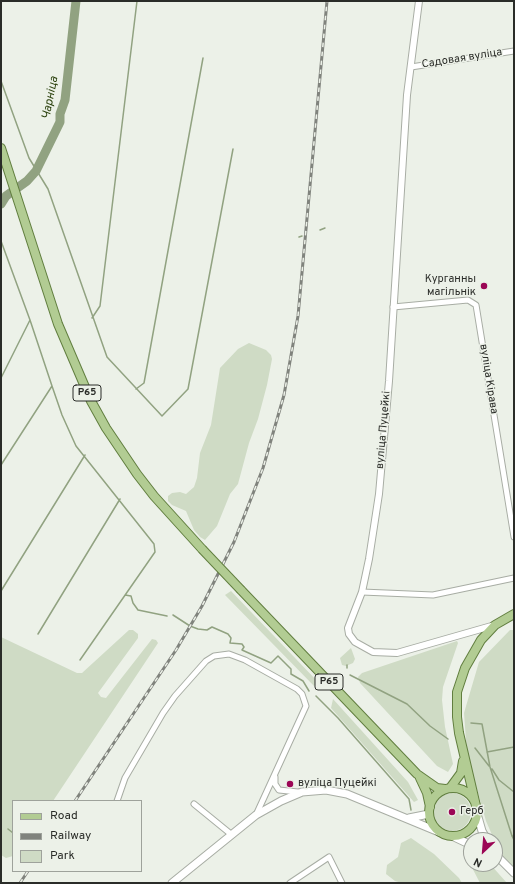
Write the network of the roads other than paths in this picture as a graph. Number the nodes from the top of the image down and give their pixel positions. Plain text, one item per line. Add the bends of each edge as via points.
1 (419, 1) edge
2 (514, 51) edge
3 (411, 67) junction
4 (1, 148) edge
5 (393, 307) junction
6 (514, 537) edge
7 (514, 578) edge
8 (362, 592) junction
9 (512, 616) edge
10 (494, 625) junction
11 (464, 756) junction
12 (417, 774) junction
13 (275, 776) junction
14 (448, 788) junction
15 (302, 792) junction
16 (117, 800) edge
17 (194, 804) dead end
18 (476, 808) junction
19 (429, 811) junction
20 (256, 815) junction
21 (405, 818) junction
22 (439, 832) junction
23 (483, 832) edge
24 (232, 835) junction
25 (452, 836) junction
26 (463, 841) edge
27 (504, 863) edge
28 (514, 873) edge
29 (172, 883) edge
30 (290, 883) edge
31 (342, 883) edge

1 - 3 street, вуліца Пуцейкі
2 - 3 street, Садовая вуліца
3 - 5 street, вуліца Пуцейкі
4 - 12 main road, Р65, bridge via 58,324 106,428 154,496
5 - 6 street, вуліца Кірава via 468,300 476,305
5 - 8 street, вуліца Пуцейкі via 379,494
7 - 8 street via 433,595
8 - 10 street, вуліца Пуцейкі via 348,628 349,634 355,642 373,652 397,653
9 - 10 main road
10 - 11 main road via 475,648 460,678 457,717
11 - 14 main road via 461,774
11 - 18 main road
12 - 14 main road, Р65 via 437,788
12 - 19 main road, Р65 via 428,793
13 - 15 street via 275,784 279,790
13 - 16 street via 306,709 304,698 297,689 240,658 223,654 206,661 163,713 125,778
13 - 20 street
14 - 18 main road, Р65 via 464,790
14 - 19 main road via 435,796
15 - 20 main road via 281,800
15 - 21 main road via 326,790 341,793
17 - 24 street
18 - 23 main road
18 - 25 main road via 474,822 470,828
19 - 21 main road via 416,818
19 - 22 main road, Р65 via 434,827
20 - 24 main road
21 - 22 main road
22 - 25 main road
24 - 29 main road
25 - 26 main road
27 - 28 main road
30 - 31 street via 329,857

